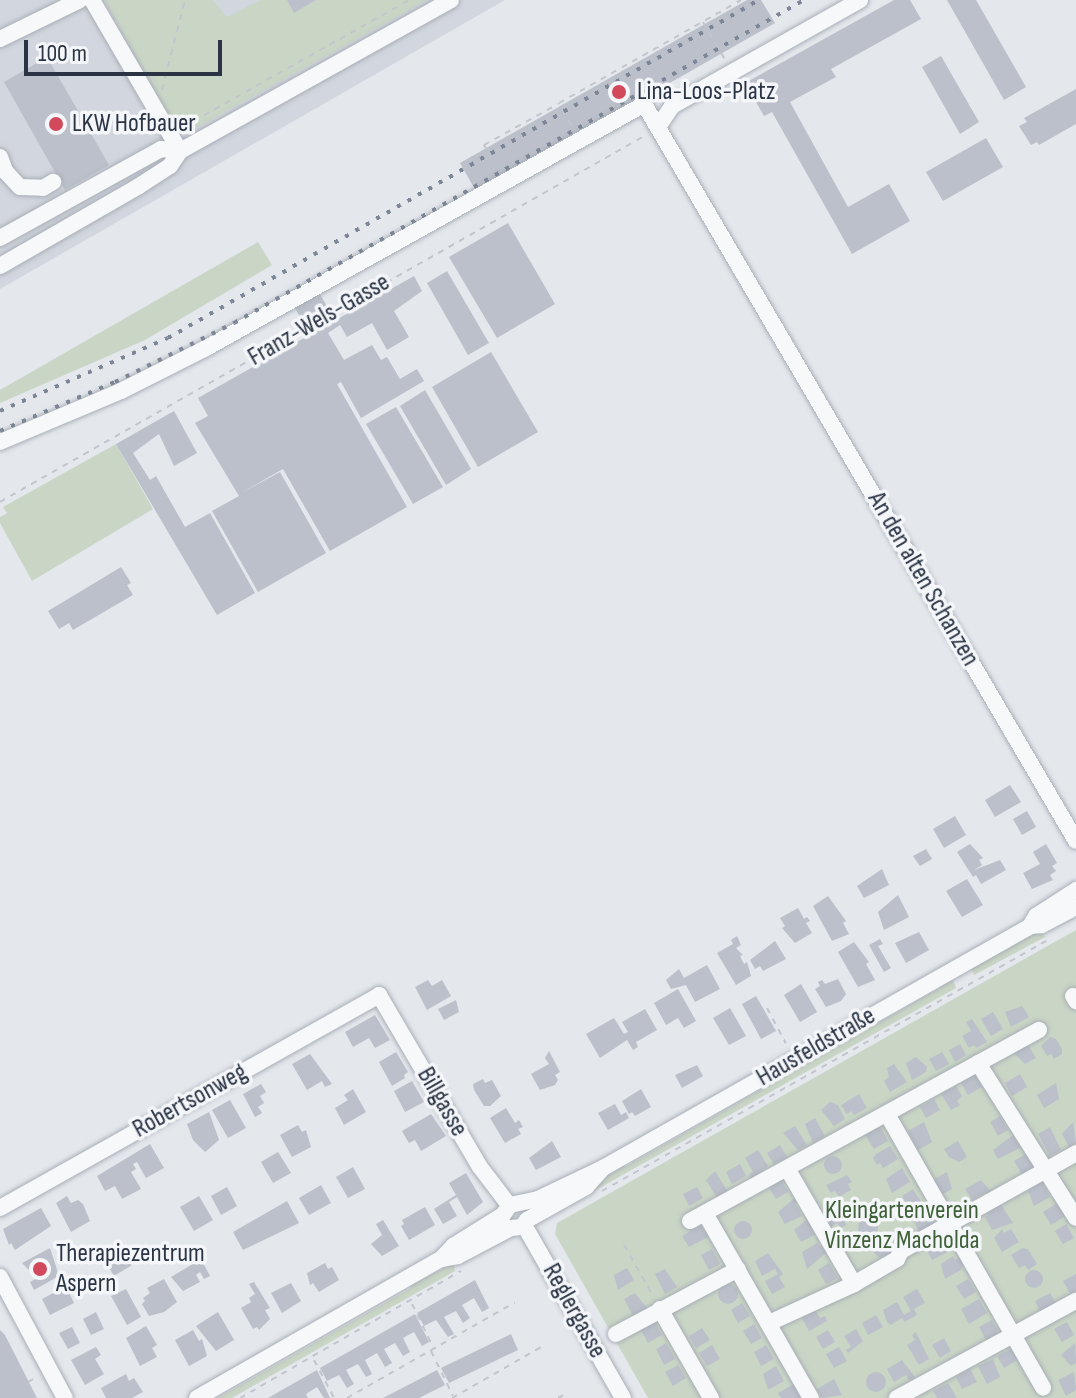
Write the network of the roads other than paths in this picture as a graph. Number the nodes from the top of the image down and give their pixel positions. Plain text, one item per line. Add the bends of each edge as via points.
1 (80, 0) edge
2 (92, 0) edge
3 (451, 0) edge
4 (860, 0) edge
5 (0, 39) edge
6 (658, 127) junction
7 (170, 134) junction
8 (161, 149) junction
9 (180, 151) junction
10 (0, 157) edge
11 (53, 182) dead end
12 (0, 238) edge
13 (0, 266) edge
14 (0, 442) edge
15 (1076, 841) edge
16 (1076, 890) edge
17 (1076, 907) edge
18 (1030, 926) junction
19 (379, 995) joint
20 (1039, 1030) dead end
21 (978, 1063) junction
22 (887, 1114) junction
23 (1076, 1153) edge
24 (788, 1170) junction
25 (1046, 1170) junction
26 (0, 1208) edge
27 (516, 1216) junction
28 (1076, 1218) edge
29 (949, 1225) junction
30 (738, 1269) junction
31 (0, 1277) edge
32 (854, 1284) junction
33 (1076, 1301) edge
34 (660, 1309) junction
35 (769, 1323) junction
36 (616, 1334) dead end
37 (1012, 1336) junction
38 (1043, 1388) dead end
39 (65, 1398) edge
40 (197, 1398) edge
41 (623, 1398) edge
42 (711, 1398) edge
43 (811, 1398) edge
44 (897, 1398) edge

1 - 5 street
2 - 7 street
3 - 9 street
4 - 6 street via 672,106
6 - 14 street via 644,104 208,347
6 - 15 street, An den alten Schanzen
7 - 8 street
7 - 9 street
8 - 9 street
8 - 12 street
9 - 13 street via 170,166 139,186
10 - 11 street via 20,187 43,188
16 - 18 street, Hausfeldstraße via 1036,916
17 - 18 street, Hausfeldstraße
18 - 27 street, Hausfeldstraße
19 - 26 street, Robertsonweg
19 - 27 street, Billgasse via 480,1167
20 - 21 street
21 - 22 street
21 - 25 street
22 - 24 street
22 - 29 street
23 - 25 street
24 - 30 street via 698,1218
24 - 32 street
25 - 28 street
25 - 29 street
27 - 40 street, Hausfeldstraße via 453,1246 441,1259
27 - 41 street, Reglergasse
29 - 32 street
29 - 37 street
30 - 34 street
30 - 35 street
31 - 39 street
32 - 35 street
33 - 37 street
34 - 36 street
34 - 42 street
35 - 43 street
37 - 38 street
37 - 44 street

